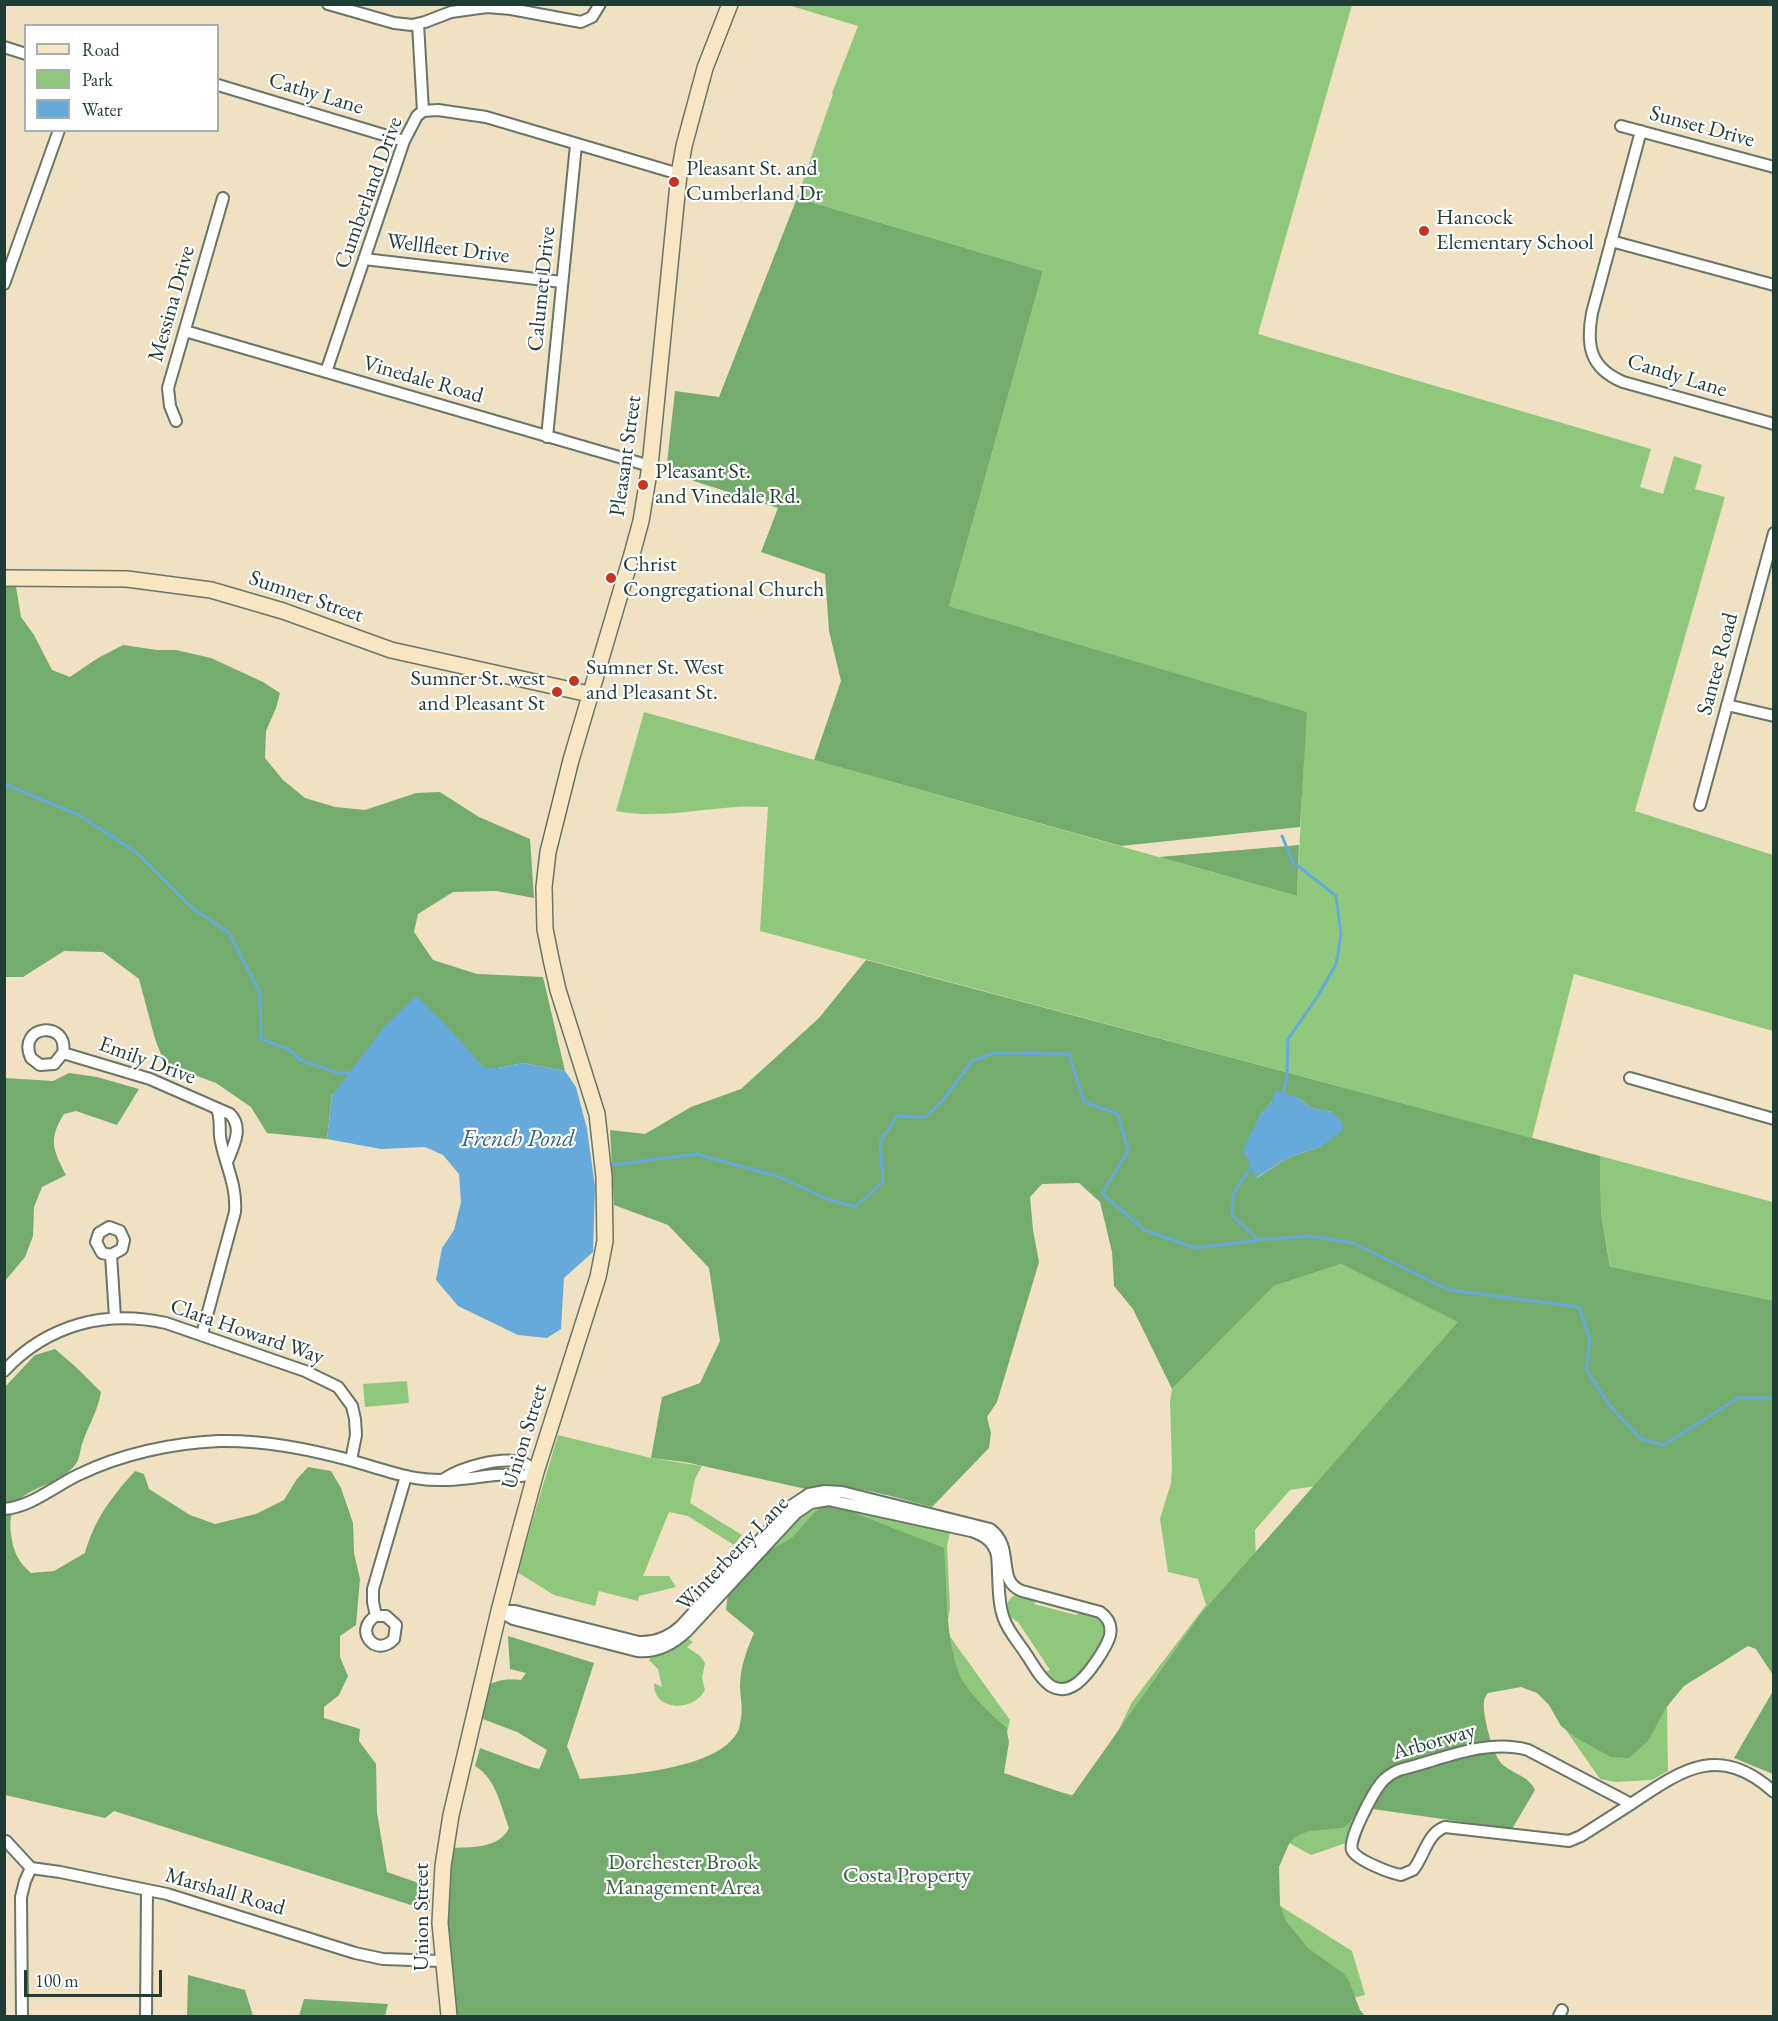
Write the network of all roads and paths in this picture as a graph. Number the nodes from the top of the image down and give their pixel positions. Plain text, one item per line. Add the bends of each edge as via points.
1 (328, 4) edge
2 (600, 4) edge
3 (730, 4) edge
4 (418, 24) junction
5 (4, 47) edge
6 (24, 53) edge
7 (219, 85) edge
8 (423, 111) junction
9 (1621, 126) dead end
10 (1641, 131) junction
11 (58, 132) edge
12 (404, 141) junction
13 (576, 145) junction
14 (1773, 167) edge
15 (679, 174) junction
16 (223, 198) dead end
17 (1611, 241) junction
18 (364, 259) junction
19 (562, 282) junction
20 (4, 284) edge
21 (1773, 285) edge
22 (185, 331) junction
23 (326, 372) junction
24 (176, 421) dead end
25 (1773, 424) edge
26 (547, 437) junction
27 (650, 466) junction
28 (1773, 533) edge
29 (4, 578) edge
30 (589, 694) junction
31 (1727, 705) junction
32 (1773, 716) edge
33 (1700, 805) dead end
34 (545, 874) joint
35 (63, 1053) dead end
36 (1630, 1078) dead end
37 (217, 1109) junction
38 (1773, 1119) edge
39 (227, 1162) junction
40 (111, 1255) dead end
41 (115, 1317) junction
42 (202, 1334) junction
43 (4, 1371) edge
44 (351, 1460) junction
45 (537, 1472) junction
46 (406, 1476) junction
47 (4, 1509) edge
48 (743, 1563) junction
49 (1013, 1587) junction
50 (1001, 1599) junction
51 (499, 1611) junction
52 (376, 1616) dead end
53 (1773, 1792) edge
54 (1631, 1804) junction
55 (6, 1841) edge
56 (31, 1868) junction
57 (147, 1890) junction
58 (442, 1962) junction
59 (21, 2016) edge
60 (146, 2016) edge
61 (449, 2016) edge

1 - 4 street via 394,23
2 - 4 street via 592,17 581,22 487,7 451,12
3 - 15 main road, Pleasant Street via 705,68
4 - 8 street
5 - 6 street
7 - 12 street, Cathy Lane
8 - 12 street, Cumberland Drive
8 - 13 street, Cumberland Drive via 486,117
9 - 10 street, Sunset Drive
10 - 14 street, Sunset Drive
10 - 17 street, Candy Lane
11 - 20 street
12 - 18 street, Cumberland Drive
13 - 15 street, Cumberland Drive
13 - 19 street, Calumet Drive
15 - 27 main road, Pleasant Street
16 - 22 street, Messina Drive
17 - 21 street
17 - 25 street, Candy Lane via 1590,330 1593,356 1601,369 1623,382
18 - 19 street, Wellfleet Drive
18 - 23 street, Cumberland Drive
19 - 26 street, Calumet Drive
22 - 23 street, Vinedale Road
22 - 24 street, Messina Drive via 168,388
23 - 26 street, Vinedale Road
26 - 27 street, Vinedale Road
27 - 30 main road, Pleasant Street via 632,555
28 - 31 street, Santee Road
29 - 30 main road, Sumner Street via 127,579 211,590 391,650
30 - 34 main road, Pleasant Street
31 - 32 street
31 - 33 street, Santee Road
34 - 45 main road, Union Street via 545,929 558,990 597,1114 606,1218 598,1277
35 - 37 street, Emily Drive via 150,1079
36 - 38 street
37 - 39 street, Emily Drive
37 - 39 street, Emily Drive via 230,1114 236,1123 236,1140
39 - 42 street, Emily Drive via 236,1195 236,1212
40 - 41 street
41 - 42 street, Clara Howard Way via 150,1319
41 - 43 street, Clara Howard Way via 54,1333 33,1345
42 - 44 street, Clara Howard Way via 326,1379 338,1387 356,1419
44 - 46 street
44 - 47 street via 257,1442 171,1446 96,1467 24,1504
45 - 46 street via 523,1462 498,1462 456,1471 444,1479
45 - 51 main road, Union Street
46 - 52 street via 373,1589
48 - 49 street, Winterberry Lane via 795,1503 814,1493 836,1491 990,1529 1003,1546 1008,1580
48 - 50 street, Winterberry Lane via 796,1513 817,1502 835,1500 984,1537 996,1551
48 - 51 street, Winterberry Lane via 669,1645 644,1647 515,1611
49 - 50 street
49 - 50 street, Winterberry Lane via 1093,1609 1107,1619 1109,1640 1082,1680 1062,1689 1046,1682 1006,1623
51 - 58 main road, Union Street via 447,1838 441,1895
53 - 54 street, Arborway via 1740,1769 1704,1765 1673,1776
54 - 54 street, Arborway via 1569,1841 1442,1828 1429,1841 1416,1868 1404,1875 1360,1858 1351,1847 1376,1791 1388,1776 1494,1745 1528,1750
55 - 56 street
56 - 57 street, Marshall Road
56 - 59 street via 21,1897
57 - 58 street, Marshall Road via 355,1953 383,1959
57 - 60 street
58 - 61 main road, Union Street

